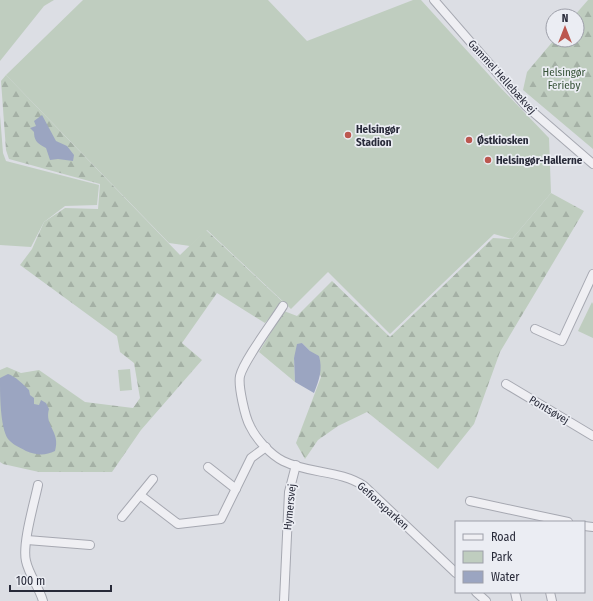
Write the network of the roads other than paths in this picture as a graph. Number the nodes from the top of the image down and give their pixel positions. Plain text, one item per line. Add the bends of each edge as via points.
1 (434, 0) edge
2 (593, 164) edge
3 (593, 274) edge
4 (283, 306) dead end
5 (535, 329) dead end
6 (506, 384) dead end
7 (593, 436) edge
8 (266, 447) junction
9 (296, 466) junction
10 (208, 467) dead end
11 (154, 479) dead end
12 (38, 485) dead end
13 (236, 489) junction
14 (140, 495) junction
15 (470, 501) dead end
16 (122, 517) dead end
17 (563, 521) edge
18 (27, 540) junction
19 (90, 545) dead end
20 (455, 572) edge
21 (477, 593) edge
22 (43, 601) edge
23 (284, 601) edge
24 (486, 601) edge

1 - 2 street, Gammel Hellebækvej via 526,106
3 - 5 street via 562,341
4 - 8 street via 240,377 250,426
6 - 7 street, Pontsøvej
8 - 9 street via 283,461
8 - 13 street via 251,458
9 - 20 street, Gefionsparken via 348,477 360,483
9 - 23 street, Hymersvej via 289,492
10 - 13 street
11 - 14 street
12 - 18 street
13 - 14 street via 221,519 178,524
14 - 16 street
15 - 17 street
18 - 19 street
18 - 22 street via 27,564
21 - 24 street

